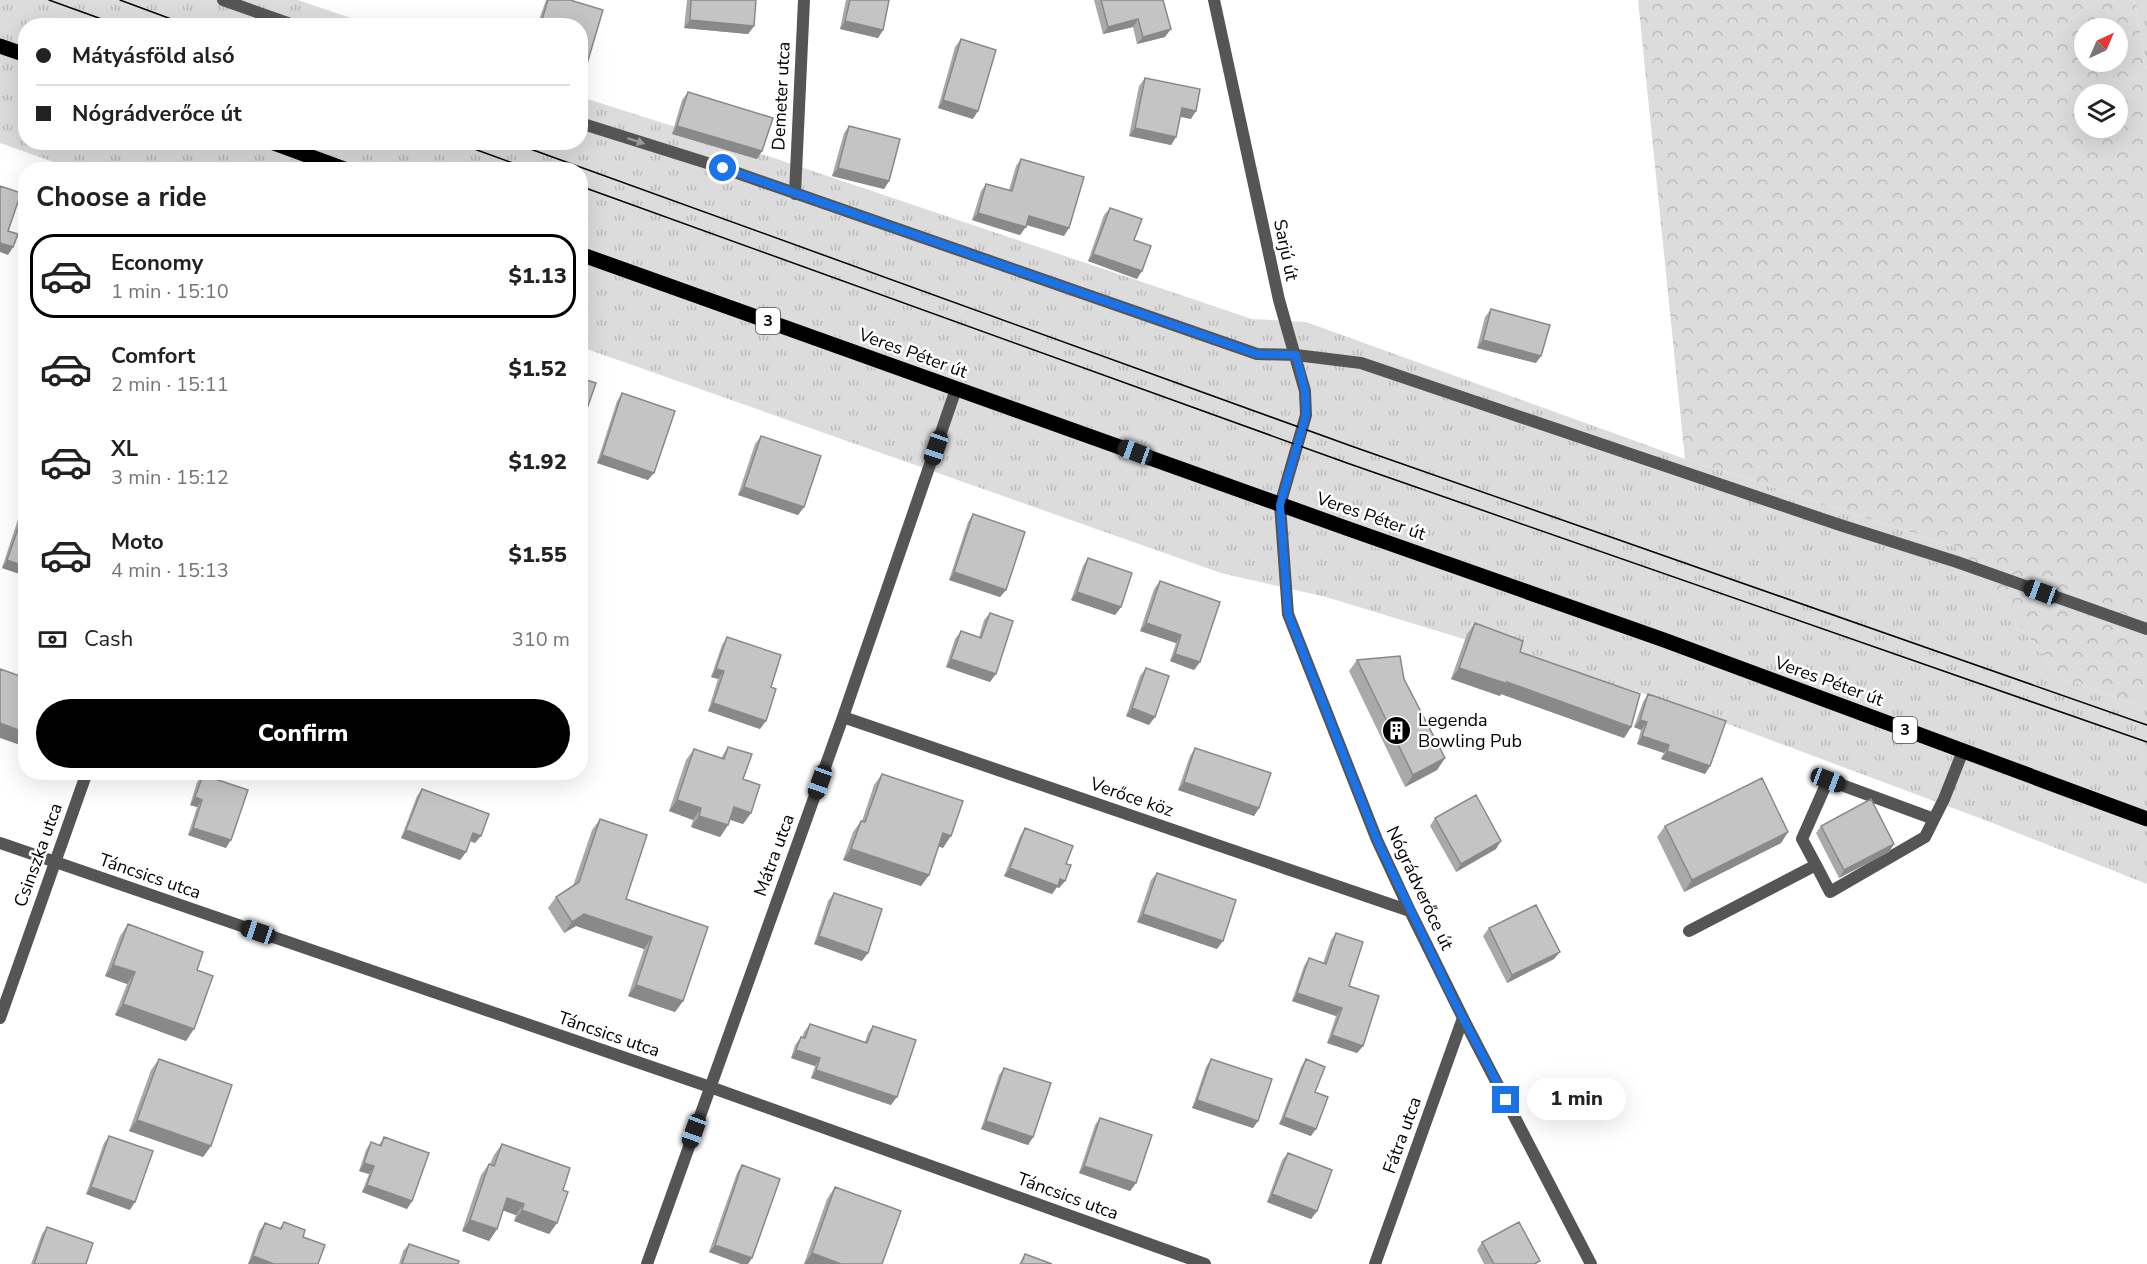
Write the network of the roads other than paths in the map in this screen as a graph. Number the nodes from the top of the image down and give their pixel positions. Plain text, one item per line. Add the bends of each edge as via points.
1 (223, 0) edge
2 (804, 0) edge
3 (1214, 0) edge
4 (274, 18) edge
5 (0, 46) edge
6 (18, 52) edge
7 (588, 126) edge
8 (286, 150) edge
9 (307, 162) edge
10 (795, 194) junction
11 (588, 257) edge
12 (1296, 355) junction
13 (956, 389) junction
14 (1280, 505) junction
15 (2147, 629) edge
16 (843, 717) junction
17 (1963, 751) junction
18 (84, 780) edge
19 (1934, 819) junction
20 (2147, 819) edge
21 (0, 843) edge
22 (54, 862) junction
23 (1816, 865) junction
24 (1410, 911) junction
25 (1689, 931) dead end
26 (0, 1018) edge
27 (1463, 1018) junction
28 (710, 1087) junction
29 (646, 1264) edge
30 (1205, 1264) edge
31 (1375, 1264) edge
32 (1592, 1264) edge

1 - 4 street
2 - 10 street, Demeter utca
3 - 12 street, Sarjú út via 1279,300
5 - 6 main road
7 -> 10 street
8 - 9 main road
10 - 12 street via 1257,354
11 - 13 main road, Veres Péter út / 3
12 - 14 street, Sarjú út via 1306,415
12 - 15 street via 1360,363
13 - 14 main road, Veres Péter út / 3
13 - 16 street, Mátra utca
14 - 17 main road, Veres Péter út / 3 via 1664,640
14 - 24 street, Nógrádverőce út via 1288,614 1377,840
16 - 24 street, Verőce köz
16 - 28 street, Mátra utca
17 - 19 street
17 - 20 main road, Veres Péter út / 3
18 - 22 street, Csinszka utca
19 - 23 street via 1925,837 1830,892
19 - 23 street via 1828,780 1802,839
21 - 22 street, Táncsics utca
22 - 26 street, Csinszka utca
22 - 28 street, Táncsics utca
23 - 25 street
24 - 27 street, Nógrádverőce út
27 - 31 street, Fátra utca
27 - 32 street, Nógrádverőce út
28 - 29 street, Mátra utca
28 - 30 street, Táncsics utca

